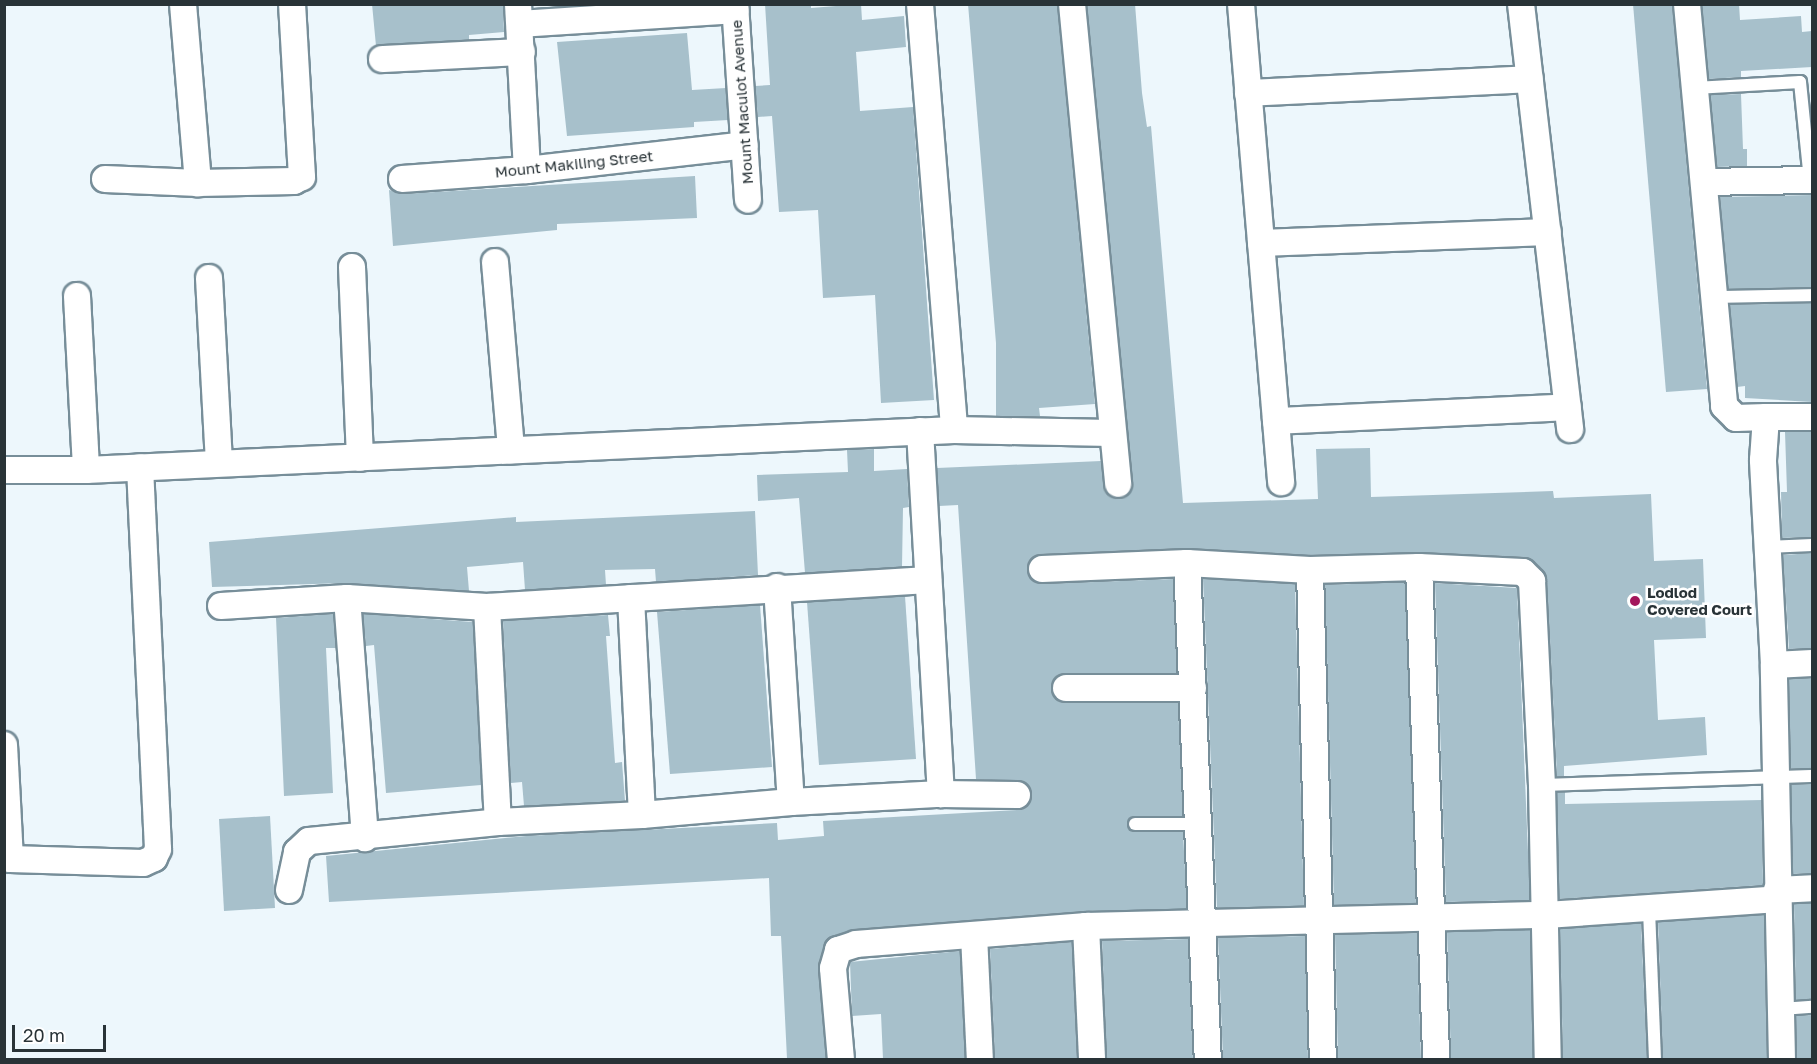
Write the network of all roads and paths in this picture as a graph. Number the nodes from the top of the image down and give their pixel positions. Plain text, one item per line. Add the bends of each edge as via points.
1 (183, 4) edge
2 (292, 4) edge
3 (920, 4) edge
4 (1072, 4) edge
5 (1241, 4) edge
6 (1521, 4) edge
7 (1687, 4) edge
8 (736, 7) edge
9 (519, 14) edge
10 (522, 52) junction
11 (382, 59) dead end
12 (1530, 79) junction
13 (1695, 88) junction
14 (1248, 93) junction
15 (745, 145) junction
16 (528, 170) junction
17 (105, 179) dead end
18 (402, 179) dead end
19 (1811, 180) edge
20 (1705, 182) junction
21 (198, 183) junction
22 (748, 200) dead end
23 (1548, 232) junction
24 (1261, 243) junction
25 (495, 262) dead end
26 (352, 267) dead end
27 (209, 278) dead end
28 (1812, 295) edge
29 (78, 296) dead end
30 (1717, 297) junction
31 (1767, 417) junction
32 (1812, 417) edge
33 (1276, 421) junction
34 (954, 430) junction
35 (920, 431) junction
36 (1111, 432) junction
37 (511, 450) junction
38 (360, 458) junction
39 (219, 463) junction
40 (140, 467) junction
41 (4, 470) edge
42 (86, 470) junction
43 (1281, 482) dead end
44 (1118, 484) dead end
45 (1812, 544) edge
46 (1767, 547) junction
47 (1187, 563) junction
48 (1419, 567) junction
49 (1042, 569) dead end
50 (1310, 570) junction
51 (928, 580) junction
52 (777, 587) junction
53 (347, 598) junction
54 (631, 598) junction
55 (221, 606) dead end
56 (487, 607) junction
57 (1812, 663) edge
58 (1774, 665) junction
59 (1066, 688) dead end
60 (1193, 688) junction
61 (4, 745) edge
62 (1812, 776) edge
63 (1775, 777) junction
64 (1542, 785) junction
65 (941, 794) junction
66 (1017, 795) dead end
67 (791, 802) junction
68 (642, 816) junction
69 (498, 822) junction
70 (1135, 824) dead end
71 (1199, 824) junction
72 (365, 838) junction
73 (7, 859) edge
74 (1812, 888) edge
75 (289, 890) dead end
76 (1778, 894) junction
77 (1649, 910) junction
78 (1546, 915) junction
79 (1434, 918) junction
80 (1319, 921) junction
81 (1203, 923) junction
82 (1086, 926) junction
83 (974, 935) junction
84 (1812, 1007) edge
85 (1780, 1009) junction
86 (841, 1059) edge
87 (980, 1059) edge
88 (1092, 1059) edge
89 (1208, 1059) edge
90 (1323, 1059) edge
91 (1436, 1059) edge
92 (1548, 1059) edge
93 (1655, 1059) edge
94 (1782, 1059) edge

1 - 21 street
2 - 21 street via 302,177 294,182
3 - 34 street
4 - 36 street
5 - 14 street
6 - 12 street
7 - 13 street
8 - 9 street
8 - 15 street, Mount Maculot Avenue
9 - 10 street
10 - 11 street
10 - 16 street
12 - 14 street
12 - 23 street
13 - 19 lane via 1800,82
13 - 20 street
14 - 24 street
15 - 16 street, Mount Makiling Street
15 - 22 street, Mount Maculot Avenue
16 - 18 street, Mount Makiling Street
17 - 21 street
19 - 20 street
20 - 30 street
23 - 24 street
23 - 33 street via 1569,418
24 - 33 street
25 - 37 street
26 - 38 street
27 - 39 street
28 - 30 lane
29 - 42 street
30 - 31 street via 1724,406 1736,418
31 - 32 street
31 - 46 street via 1763,460
33 - 43 street
34 - 35 street
34 - 36 street
35 - 37 street
35 - 51 street
36 - 44 street
37 - 38 street
38 - 39 street
39 - 40 street
40 - 42 street
40 - 73 street via 158,849 154,858 143,863
41 - 42 street
45 - 46 lane
46 - 58 street
47 - 49 street
47 - 50 street
47 - 60 street
48 - 50 street
48 - 64 street via 1511,570 1523,572 1532,581
48 - 79 street
50 - 80 street
51 - 52 street
51 - 65 street
52 - 54 street
52 - 67 street
53 - 55 street
53 - 56 street
53 - 72 street
54 - 56 street
54 - 68 street
56 - 69 street
57 - 58 street
58 - 63 street
59 - 60 street
60 - 71 street
61 - 73 street
62 - 63 lane
63 - 64 lane
63 - 76 street
64 - 78 street
65 - 66 street
65 - 67 street
67 - 68 street
68 - 69 street
69 - 72 street
70 - 71 lane
71 - 81 street
72 - 75 street via 301,845
74 - 76 street
76 - 77 street
76 - 85 street
77 - 78 street
77 - 93 lane
78 - 79 street
78 - 92 street
79 - 80 street
79 - 91 street
80 - 81 street
80 - 90 street
81 - 82 street
81 - 89 street
82 - 83 street
82 - 88 street
83 - 86 street via 856,944 838,950 833,968
83 - 87 street
84 - 85 lane
85 - 94 street

